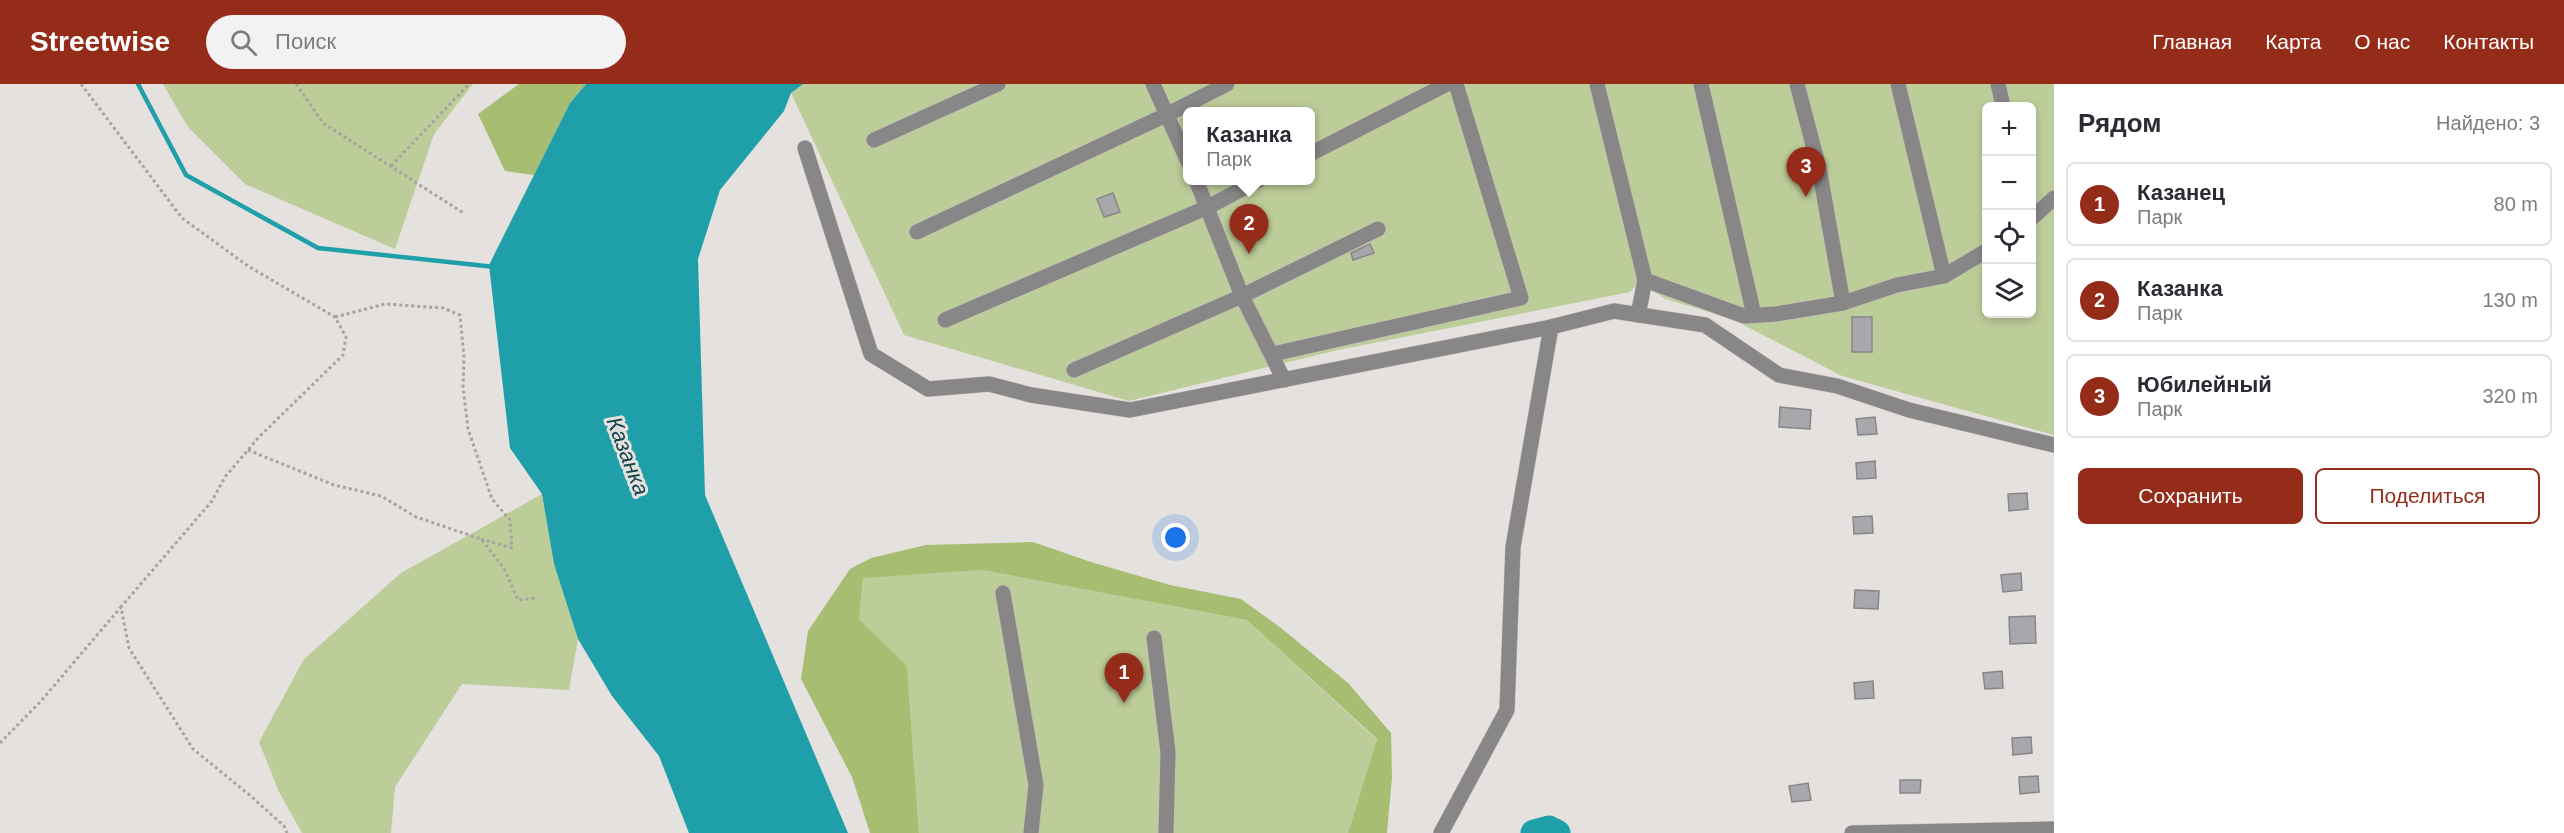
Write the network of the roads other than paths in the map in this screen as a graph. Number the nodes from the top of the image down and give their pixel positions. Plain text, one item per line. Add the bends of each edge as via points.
1 (998, 84) edge
2 (1153, 84) edge
3 (1227, 84) edge
4 (1447, 84) edge
5 (1456, 84) edge
6 (1598, 84) edge
7 (1701, 84) edge
8 (1797, 84) edge
9 (1898, 84) edge
10 (1998, 84) edge
11 (2002, 102) edge
12 (1166, 115) junction
13 (874, 140) dead end
14 (805, 148) dead end
15 (1183, 151) edge
16 (1315, 152) edge
17 (1198, 185) edge
18 (1250, 185) edge
19 (2054, 198) edge
20 (1208, 207) junction
21 (2036, 214) edge
22 (1378, 229) dead end
23 (917, 232) dead end
24 (1982, 252) edge
25 (1944, 276) junction
26 (1645, 280) junction
27 (1242, 296) junction
28 (1843, 303) junction
29 (1638, 315) junction
30 (1754, 315) junction
31 (945, 320) dead end
32 (1551, 327) junction
33 (1273, 354) junction
34 (1074, 370) dead end
35 (1284, 380) junction
36 (2054, 446) edge
37 (1003, 593) dead end
38 (1154, 638) dead end
39 (2054, 829) edge
40 (1031, 833) edge
41 (1166, 833) edge
42 (1442, 833) edge
43 (1852, 833) edge

1 - 13 street
2 - 12 street
3 - 12 street
4 - 16 street
5 - 33 street via 1521,298
6 - 26 street
7 - 30 street
8 - 28 street via 1819,168
9 - 25 street
10 - 11 street
12 - 15 street
12 - 23 street
14 - 35 street via 871,354 928,389 989,384 1130,411
17 - 20 street
18 - 20 street
19 - 21 street
20 - 27 street
20 - 31 street
22 - 27 street
24 - 25 street
25 - 28 street via 1897,285
26 - 29 street
26 - 30 street via 1744,316
27 - 33 street
27 - 34 street
28 - 30 street
29 - 32 street via 1614,311
29 - 36 street via 1705,325 1779,375 1837,386 1909,410
32 - 35 street
32 - 42 street via 1513,547 1507,710
33 - 35 street
37 - 40 street via 1036,785
38 - 41 street via 1168,752
39 - 43 street

